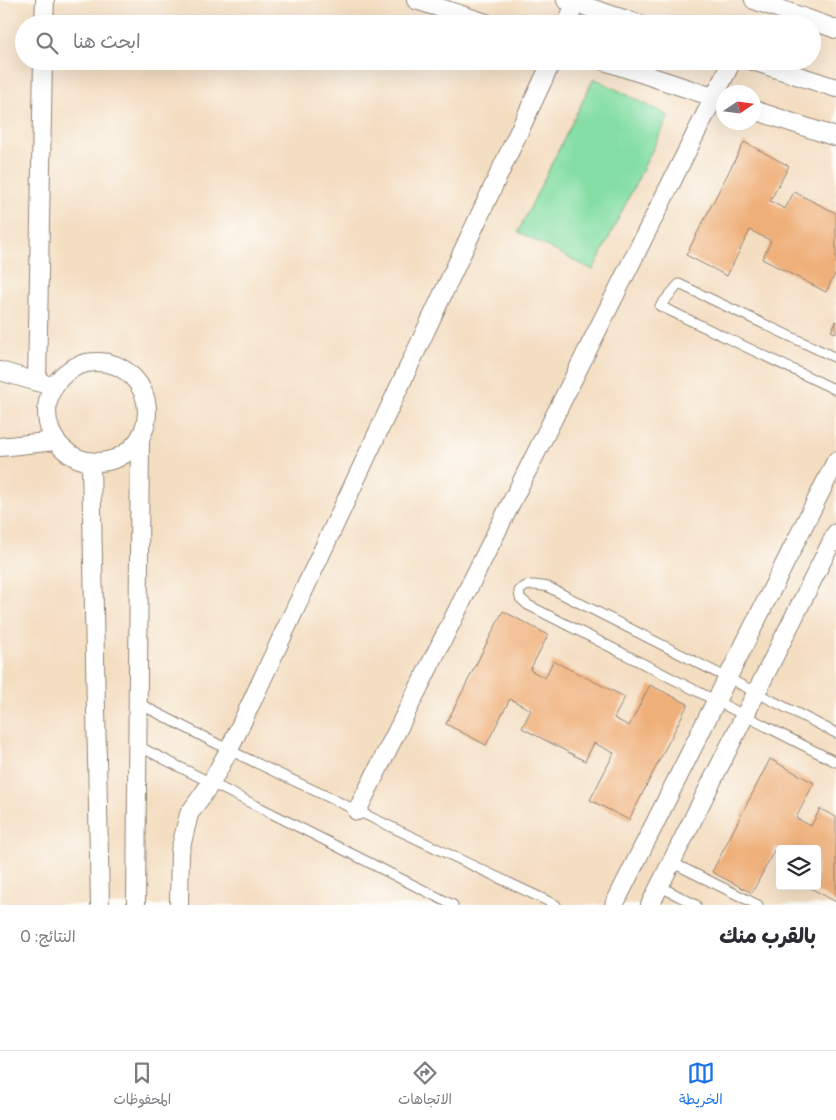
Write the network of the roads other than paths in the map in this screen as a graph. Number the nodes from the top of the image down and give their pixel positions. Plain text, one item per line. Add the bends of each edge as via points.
1 (45, 0) edge
2 (416, 0) edge
3 (754, 0) edge
4 (571, 1) edge
5 (44, 15) edge
6 (462, 15) edge
7 (569, 15) edge
8 (612, 15) edge
9 (796, 15) edge
10 (821, 24) edge
11 (836, 29) edge
12 (44, 70) edge
13 (548, 70) edge
14 (631, 70) edge
15 (729, 70) edge
16 (781, 70) edge
17 (723, 85) edge
18 (836, 88) edge
19 (716, 98) edge
20 (716, 103) edge
21 (761, 112) edge
22 (836, 137) edge
23 (836, 358) edge
24 (0, 370) edge
25 (45, 384) junction
26 (836, 390) edge
27 (55, 440) junction
28 (140, 440) junction
29 (0, 447) edge
30 (836, 461) edge
31 (91, 463) junction
32 (836, 533) edge
33 (727, 678) junction
34 (756, 692) junction
35 (716, 701) junction
36 (138, 703) junction
37 (744, 716) junction
38 (836, 733) edge
39 (138, 746) junction
40 (229, 750) junction
41 (836, 762) edge
42 (211, 783) junction
43 (357, 811) junction
44 (671, 862) junction
45 (659, 886) junction
46 (100, 905) edge
47 (136, 905) edge
48 (178, 905) edge
49 (453, 905) edge
50 (556, 905) edge
51 (614, 905) edge
52 (650, 905) edge
53 (696, 905) edge
54 (758, 905) edge

1 - 5 street
2 - 6 street
3 - 9 street
4 - 7 street
4 - 8 street
10 - 11 street
12 - 25 street
13 - 40 street
14 - 19 street
15 - 17 street
16 - 18 street
20 - 43 street
21 - 22 street
23 - 26 lane via 679,284 660,306
24 - 25 street
25 - 27 street via 46,414
25 - 28 street via 77,365 92,361 124,369 136,379 148,409
27 - 29 street
27 - 31 street via 77,459
28 - 31 street via 119,459
28 - 36 street
30 - 33 street
31 - 46 street
32 - 34 street
33 - 34 lane
33 - 35 street
33 - 35 lane via 548,587 534,584 523,586 519,591 520,598 528,605
34 - 37 street
34 - 38 lane
35 - 37 lane
35 - 51 street
36 - 39 street
36 - 40 lane
37 - 41 lane
37 - 44 street
39 - 42 lane
39 - 47 street
40 - 42 street
40 - 43 lane
42 - 48 street via 189,814 180,851
42 - 49 lane
43 - 50 lane
44 - 45 street
44 - 54 lane
45 - 52 street
45 - 53 lane

